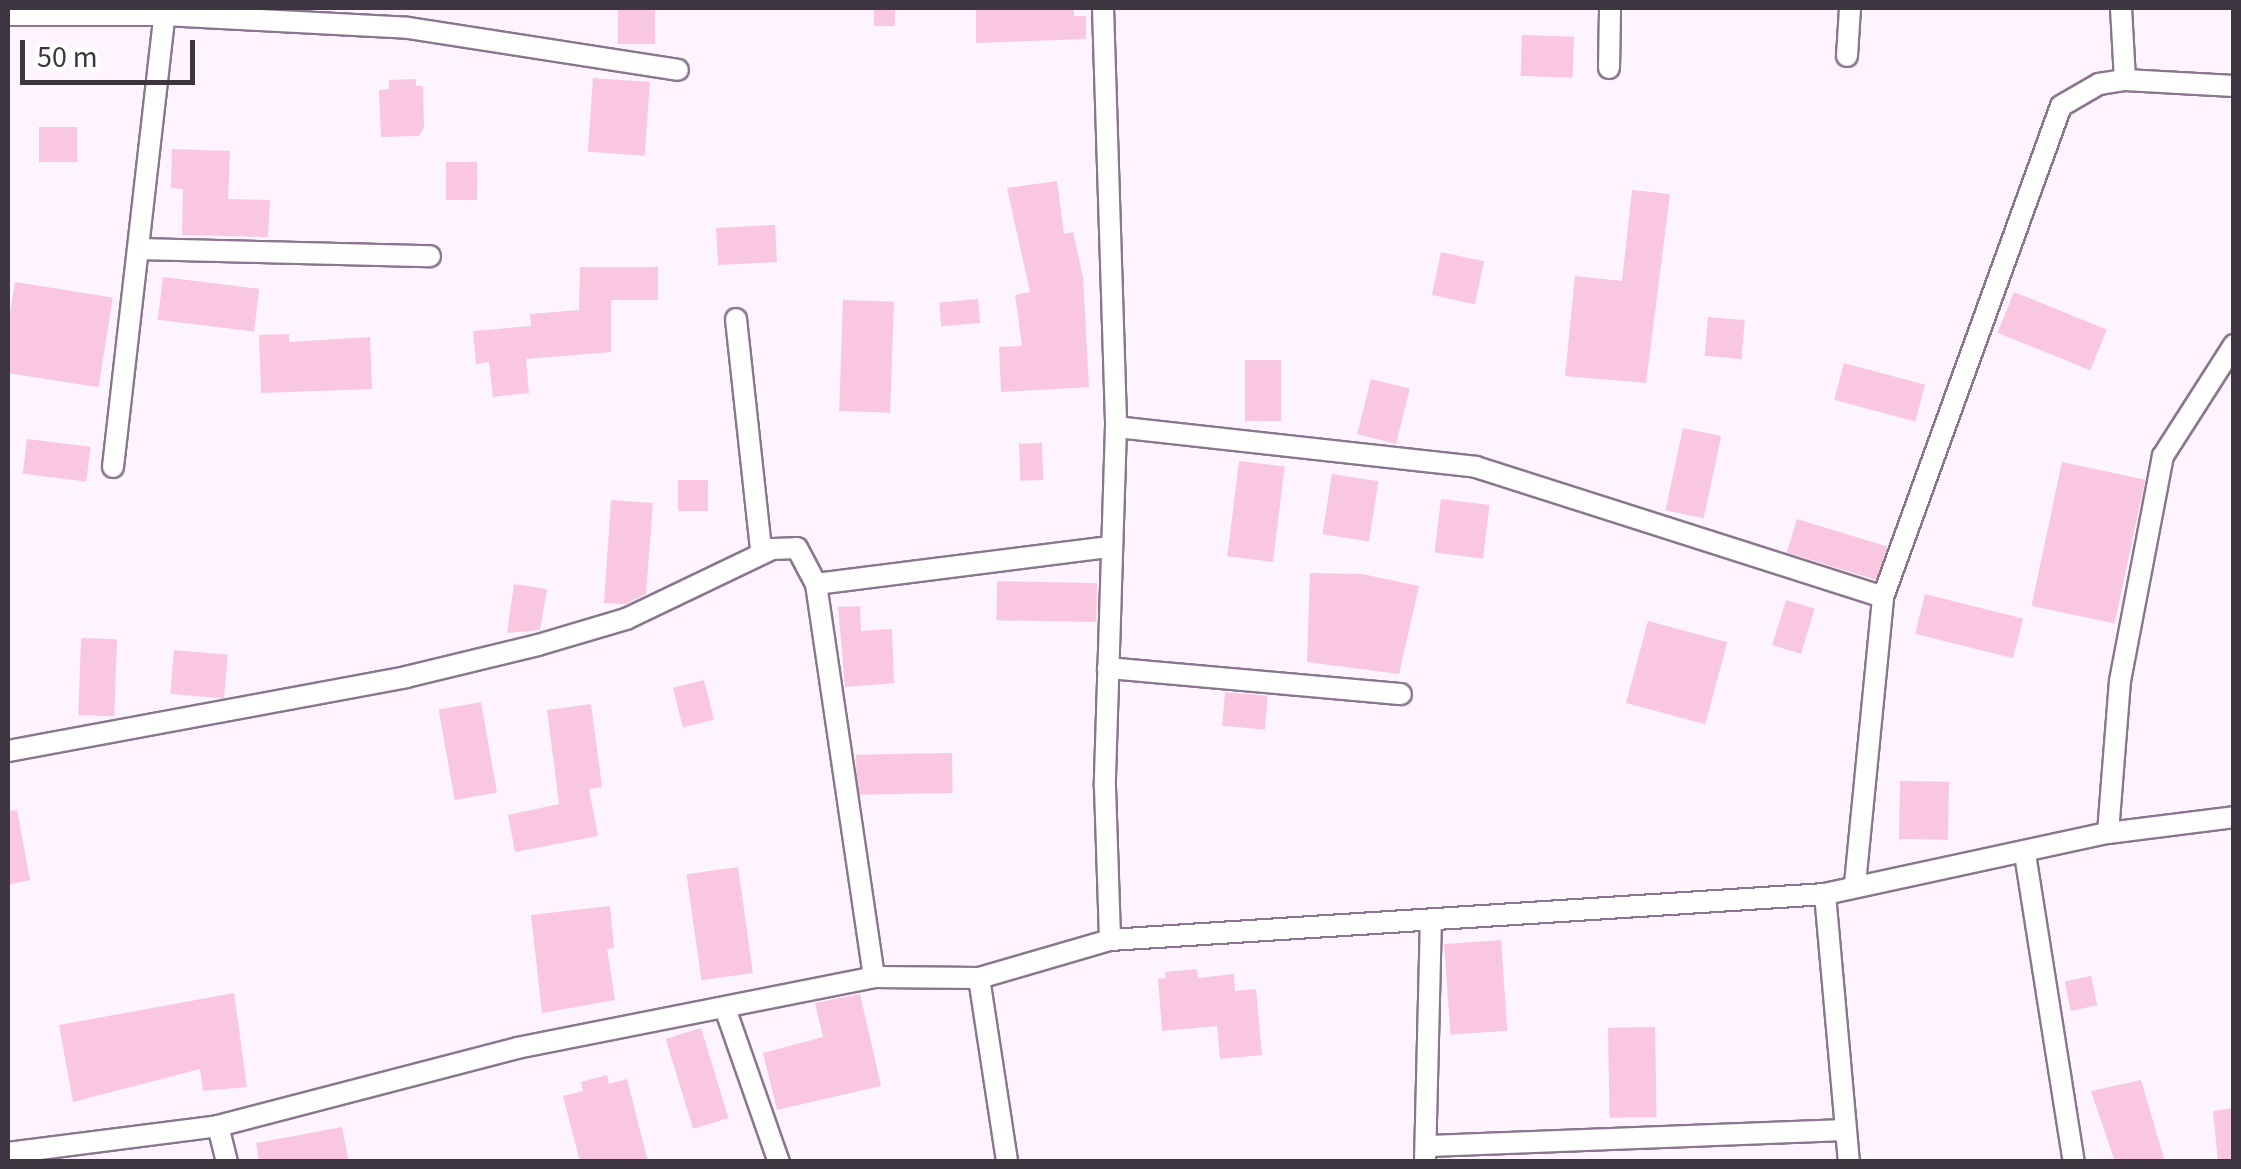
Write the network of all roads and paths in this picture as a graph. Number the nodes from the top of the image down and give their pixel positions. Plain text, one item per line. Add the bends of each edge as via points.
1 (1104, 8) edge
2 (1610, 8) edge
3 (1850, 8) edge
4 (2121, 8) edge
5 (164, 11) edge
6 (8, 15) edge
7 (1847, 56) dead end
8 (1609, 68) dead end
9 (678, 70) dead end
10 (2124, 80) junction
11 (2234, 86) edge
12 (138, 250) junction
13 (430, 256) dead end
14 (736, 318) dead end
15 (2234, 345) edge
16 (1116, 427) junction
17 (113, 467) dead end
18 (1110, 547) junction
19 (761, 552) junction
20 (816, 584) junction
21 (1882, 597) junction
22 (1108, 668) junction
23 (1401, 694) dead end
24 (8, 751) edge
25 (2234, 817) edge
26 (2108, 833) junction
27 (2025, 854) junction
28 (1856, 884) junction
29 (1825, 894) junction
30 (1431, 921) junction
31 (1110, 940) junction
32 (874, 976) junction
33 (979, 978) junction
34 (726, 1011) junction
35 (218, 1126) junction
36 (1842, 1130) junction
37 (8, 1153) edge
38 (1426, 1154) edge
39 (226, 1162) edge
40 (779, 1162) edge
41 (1006, 1162) edge
42 (1848, 1162) edge
43 (2074, 1162) edge

1 - 16 street
2 - 8 street
3 - 7 street
4 - 10 street
5 - 6 street
5 - 9 street via 408,28
5 - 12 street
10 - 11 street
10 - 21 street via 2100,84 2061,106
12 - 13 street
12 - 17 street
14 - 19 street
15 - 26 street via 2163,456 2120,681
16 - 18 street
16 - 21 street via 1476,467
18 - 20 street
18 - 22 street
19 - 20 street via 797,548
19 - 24 street via 626,618 538,645 406,677
20 - 32 street
21 - 28 street
22 - 23 street
22 - 31 street
25 - 26 street
26 - 27 street
27 - 28 street
27 - 43 street
28 - 29 street
29 - 30 street
29 - 36 street
30 - 31 street
30 - 38 street
31 - 33 street
32 - 33 street
32 - 34 street
33 - 41 street
34 - 35 street via 517,1048
34 - 40 street
35 - 37 street
35 - 39 street
36 - 38 street
36 - 42 street

